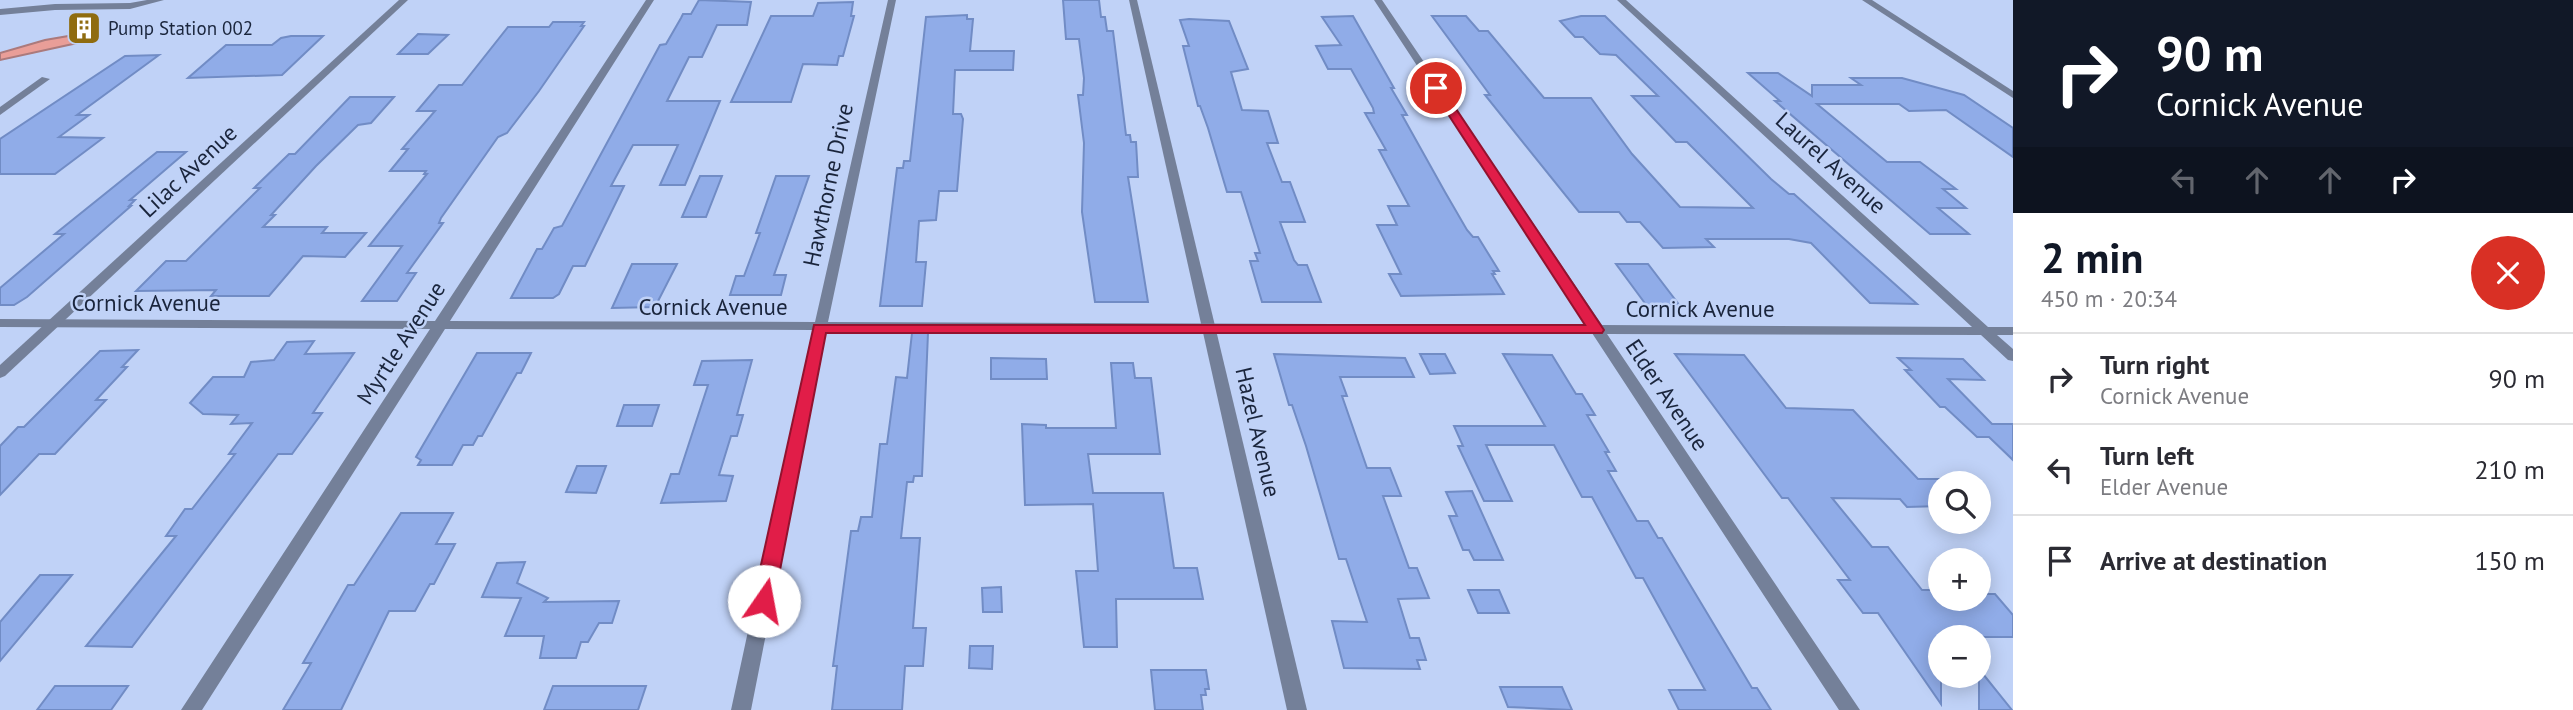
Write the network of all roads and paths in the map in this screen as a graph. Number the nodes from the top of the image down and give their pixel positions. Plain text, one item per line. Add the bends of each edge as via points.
1 (160, 0) edge
2 (404, 0) edge
3 (650, 0) edge
4 (892, 0) edge
5 (1133, 0) edge
6 (1378, 0) edge
7 (1621, 0) edge
8 (1866, 0) edge
9 (0, 12) edge
10 (45, 79) dead end
11 (2013, 95) edge
12 (0, 112) edge
13 (0, 323) edge
14 (54, 323) junction
15 (440, 326) junction
16 (820, 328) junction
17 (1211, 330) junction
18 (1596, 330) junction
19 (1984, 331) junction
20 (2013, 331) edge
21 (2013, 358) edge
22 (0, 373) edge
23 (191, 710) edge
24 (741, 710) edge
25 (1297, 710) edge
26 (1850, 710) edge

1 - 9 street
2 - 14 street, Lilac Avenue
3 - 15 street, Myrtle Avenue
4 - 16 street, Hawthorne Drive
5 - 17 street, Hazel Avenue
6 - 18 street, Elder Avenue
7 - 19 street, Laurel Avenue
8 - 11 street
10 - 12 street
13 - 14 street, Cornick Avenue
14 - 15 street, Cornick Avenue
14 - 22 street, Lilac Avenue
15 - 16 street, Cornick Avenue
15 - 23 street, Myrtle Avenue
16 - 17 street, Cornick Avenue
16 - 24 street, Hawthorne Drive
17 - 18 street, Cornick Avenue
17 - 25 street, Hazel Avenue
18 - 19 street, Cornick Avenue
18 - 26 street, Elder Avenue
19 - 20 street, Cornick Avenue
19 - 21 street, Laurel Avenue

